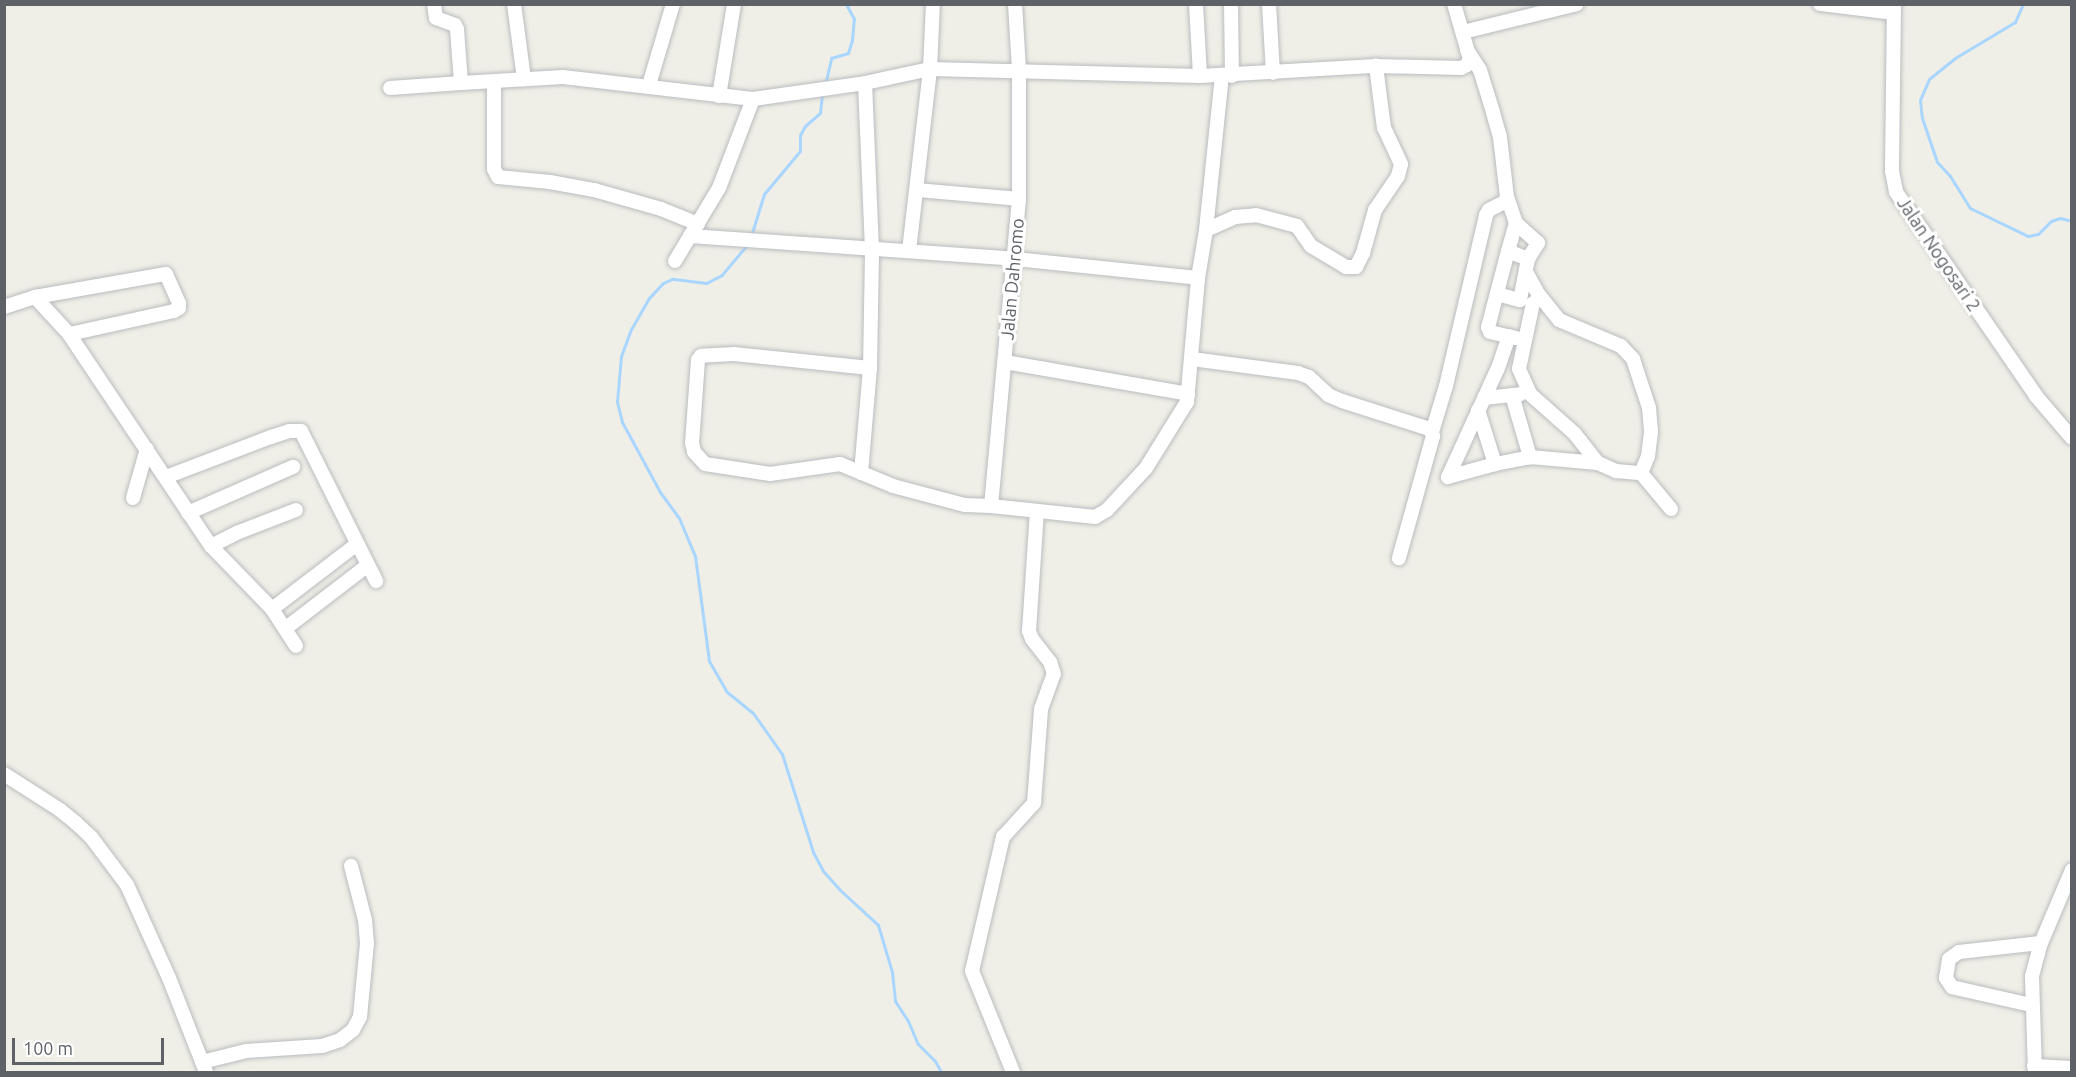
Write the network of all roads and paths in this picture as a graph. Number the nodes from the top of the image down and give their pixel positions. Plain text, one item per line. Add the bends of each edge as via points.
1 (434, 4) edge
2 (514, 4) edge
3 (673, 4) edge
4 (735, 4) edge
5 (933, 4) edge
6 (1015, 4) edge
7 (1196, 4) edge
8 (1231, 4) edge
9 (1269, 4) edge
10 (1454, 4) edge
11 (1577, 4) edge
12 (1820, 4) edge
13 (1894, 9) edge
14 (1463, 32) junction
15 (1467, 50) junction
16 (1376, 66) junction
17 (930, 69) junction
18 (1020, 70) junction
19 (1273, 73) junction
20 (1200, 76) junction
21 (1227, 76) junction
22 (524, 80) junction
23 (494, 82) junction
24 (461, 83) junction
25 (865, 83) junction
26 (649, 86) junction
27 (390, 88) dead end
28 (718, 96) junction
29 (753, 99) junction
30 (917, 190) junction
31 (1507, 197) junction
32 (1019, 200) junction
33 (1516, 223) junction
34 (698, 224) junction
35 (1206, 230) junction
36 (690, 236) junction
37 (872, 250) junction
38 (909, 251) junction
39 (1508, 251) junction
40 (1015, 259) junction
41 (675, 261) dead end
42 (1527, 266) junction
43 (1198, 278) junction
44 (1497, 294) junction
45 (35, 297) junction
46 (1527, 302) junction
47 (4, 307) edge
48 (1548, 307) junction
49 (69, 334) junction
50 (1509, 336) junction
51 (1524, 339) junction
52 (1192, 359) junction
53 (1005, 362) junction
54 (870, 368) junction
55 (1530, 393) junction
56 (1188, 394) junction
57 (1512, 395) junction
58 (1479, 413) junction
59 (1432, 432) junction
60 (2072, 438) edge
61 (147, 449) junction
62 (1530, 458) junction
63 (1598, 463) junction
64 (1494, 464) junction
65 (293, 467) dead end
66 (861, 472) junction
67 (1641, 473) junction
68 (166, 477) junction
69 (133, 498) dead end
70 (991, 506) junction
71 (1671, 509) dead end
72 (296, 510) dead end
73 (1037, 511) junction
74 (188, 513) junction
75 (357, 544) junction
76 (211, 546) junction
77 (1399, 558) dead end
78 (368, 565) junction
79 (376, 581) dead end
80 (272, 609) junction
81 (286, 628) junction
82 (296, 646) dead end
83 (4, 774) edge
84 (351, 866) dead end
85 (2072, 870) edge
86 (2041, 943) junction
87 (2031, 1005) junction
88 (204, 1067) edge
89 (2072, 1068) edge
90 (2035, 1069) edge
91 (1013, 1072) edge

1 - 24 street via 436,18 458,29
2 - 22 street
3 - 26 street
4 - 28 street
5 - 17 street
6 - 18 street, Jalan Dahromo
7 - 20 street
8 - 21 street
9 - 19 street
10 - 14 street
11 - 14 street
12 - 13 street
13 - 60 street, Jalan Nogosari 2 via 1892,171 1896,192 2036,396
14 - 15 street
15 - 16 street via 1470,59 1461,68
15 - 31 street via 1480,70 1496,120
16 - 19 street
16 - 35 street via 1384,128 1401,158 1401,170 1375,210 1356,267 1346,267 1311,246 1297,226 1256,215 1235,217
17 - 18 street
17 - 25 street
17 - 30 street
18 - 20 street
18 - 32 street, Jalan Dahromo
19 - 21 street
20 - 21 street
21 - 35 street
22 - 23 street
22 - 26 street via 563,77
23 - 24 street
23 - 34 street via 494,169 498,177 594,190
24 - 27 street
25 - 29 street
25 - 37 street
26 - 28 street
28 - 29 street
29 - 34 street via 729,167
30 - 32 street
30 - 38 street
31 - 33 street
31 - 59 street via 1486,215
32 - 40 street, Jalan Dahromo
33 - 39 street
33 - 42 street via 1538,243
34 - 36 street
35 - 43 street
36 - 37 street
36 - 41 street
37 - 38 street
37 - 54 street
38 - 40 street
39 - 42 street
39 - 44 street
40 - 43 street
40 - 53 street, Jalan Dahromo
42 - 46 street
42 - 48 street
43 - 52 street
44 - 46 street
44 - 50 street via 1488,327 1490,332
45 - 47 street
45 - 49 street
45 - 49 street via 166,274 179,303 174,311
46 - 48 street
46 - 51 street
48 - 67 street via 1559,320 1621,346 1633,359 1649,408 1652,432
49 - 61 street
50 - 51 street
50 - 58 street
51 - 55 street via 1519,369
52 - 56 street
52 - 59 street via 1298,373 1309,377 1328,395
53 - 56 street
53 - 70 street, Jalan Dahromo
54 - 66 street
54 - 66 street via 734,354 704,355 698,360 692,443 694,452 705,464 770,474 840,464
55 - 57 street
55 - 63 street via 1575,434
56 - 73 street via 1146,468 1107,510 1095,517
57 - 58 street
57 - 62 street
58 - 64 street
58 - 64 street via 1448,477
59 - 77 street
61 - 68 street
61 - 69 street
62 - 63 street
62 - 64 street
63 - 67 street via 1616,471
65 - 74 street
66 - 70 street via 893,486 954,502
67 - 71 street
68 - 74 street
68 - 75 street via 271,437 300,431
70 - 73 street
72 - 76 street
73 - 91 street via 1029,631 1054,674 1041,710 1034,803 1003,837 972,970
74 - 76 street
75 - 78 street
75 - 80 street
76 - 80 street
78 - 79 street
78 - 81 street
80 - 81 street
81 - 82 street
83 - 88 street via 76,823 127,885
84 - 88 street via 367,943 360,1017 353,1030 322,1046 246,1051
85 - 86 street
86 - 87 street via 2032,976
86 - 87 street via 1959,952 1948,959 1946,978 1952,987
87 - 90 street
89 - 90 street

